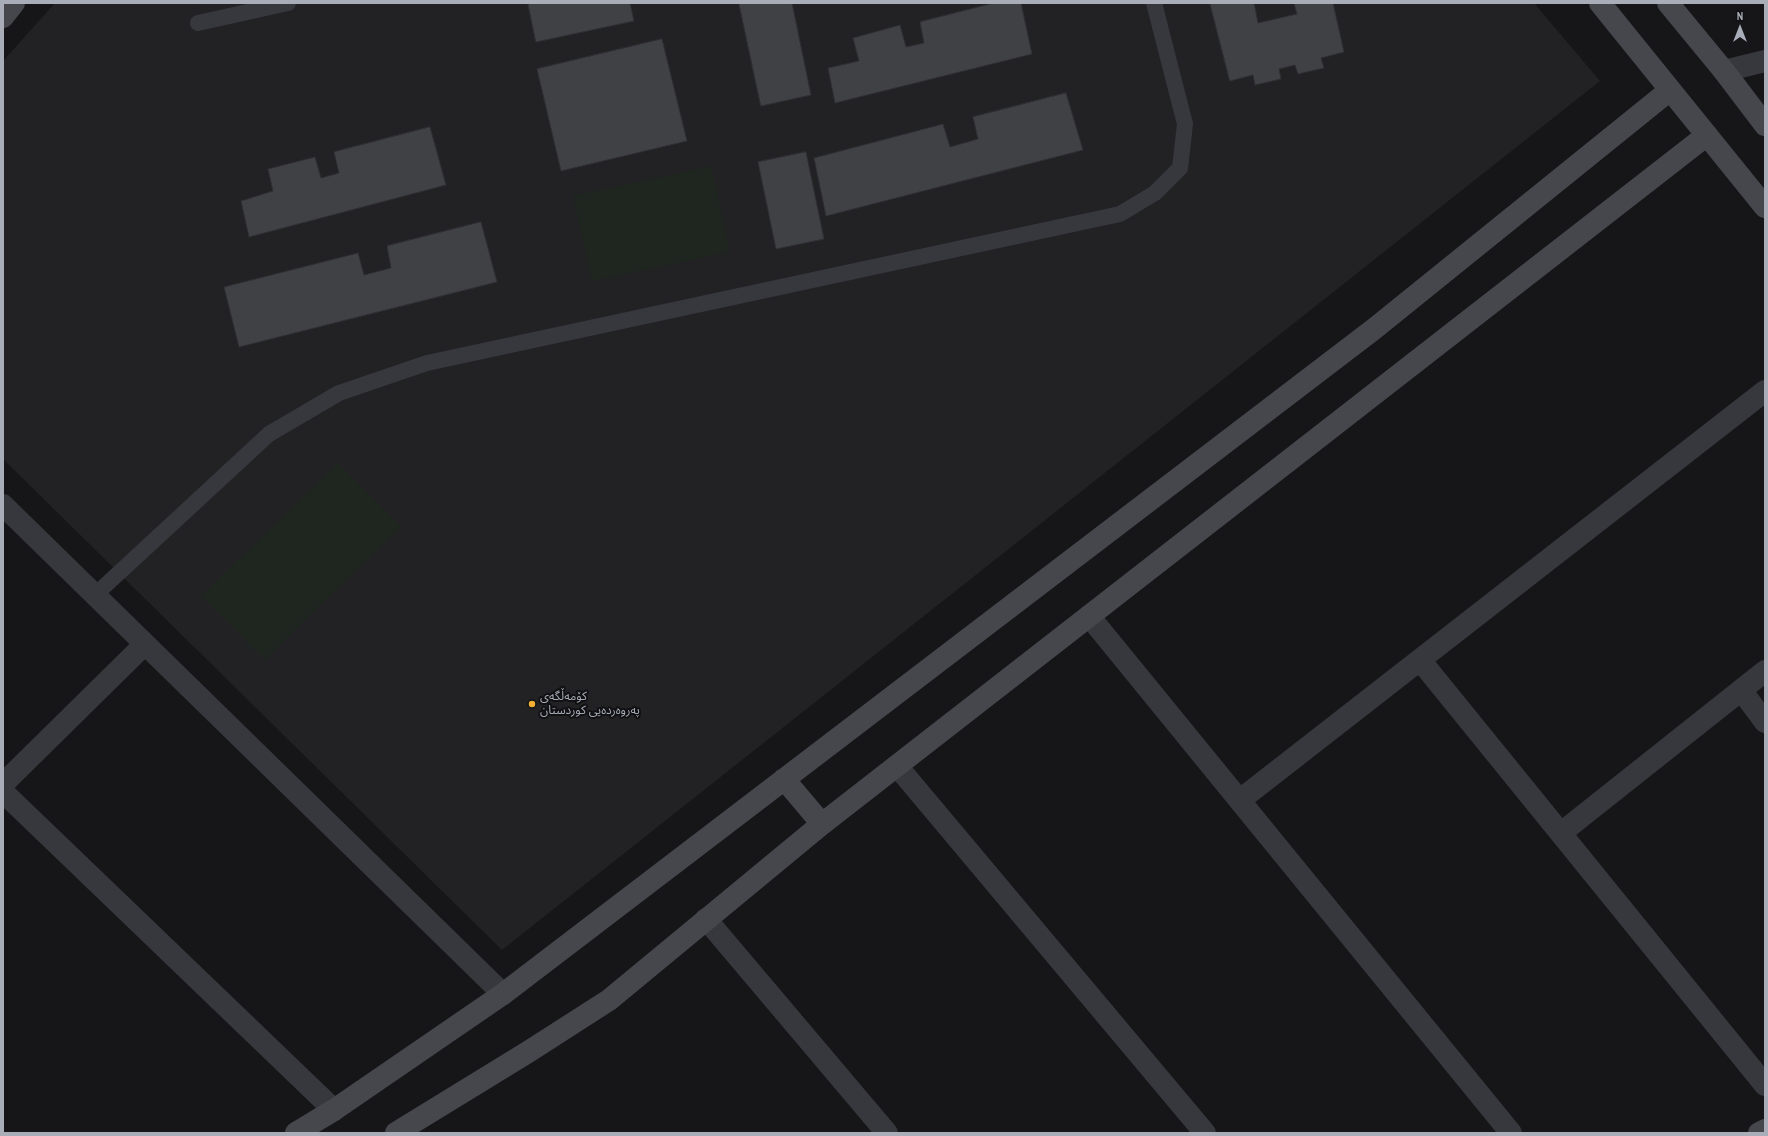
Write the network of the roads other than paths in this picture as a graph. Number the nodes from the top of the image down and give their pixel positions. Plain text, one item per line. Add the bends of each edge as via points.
1 (14, 3) edge
2 (288, 3) edge
3 (1154, 3) edge
4 (1600, 3) edge
5 (1668, 3) edge
6 (3, 17) edge
7 (198, 23) dead end
8 (1765, 61) edge
9 (1724, 71) junction
10 (1670, 90) junction
11 (1765, 125) edge
12 (1707, 135) junction
13 (1765, 207) edge
14 (1765, 391) edge
15 (3, 505) edge
16 (95, 595) junction
17 (1089, 616) junction
18 (145, 644) junction
19 (1420, 660) junction
20 (1765, 671) edge
21 (1741, 690) junction
22 (1765, 722) edge
23 (897, 766) junction
24 (784, 779) junction
25 (3, 784) edge
26 (3, 792) edge
27 (1240, 800) junction
28 (822, 824) junction
29 (1561, 834) junction
30 (706, 919) junction
31 (503, 994) junction
32 (1765, 1085) edge
33 (334, 1110) junction
34 (1765, 1130) edge
35 (296, 1133) edge
36 (396, 1133) edge
37 (887, 1133) edge
38 (1205, 1133) edge
39 (1511, 1133) edge
40 (1759, 1133) edge

1 - 6 street
2 - 7 lane
3 - 16 lane via 1185,124 1180,168 1155,193 1120,214 427,363 339,393 269,434
4 - 10 street
5 - 9 street
8 - 9 street
9 - 11 street
10 - 12 street
10 - 24 street via 1374,329
12 - 13 street
12 - 17 street
14 - 19 street
15 - 16 street
16 - 18 street
17 - 23 street
17 - 27 street
18 - 25 street
18 - 31 street
19 - 27 street
19 - 29 street
20 - 21 street
21 - 22 street
21 - 29 street
23 - 28 street
23 - 38 street
24 - 28 street
24 - 31 street
26 - 33 street
27 - 39 street
28 - 30 street
29 - 32 street
30 - 36 street via 609,1000
30 - 37 street
31 - 33 street
33 - 35 street
34 - 40 street

